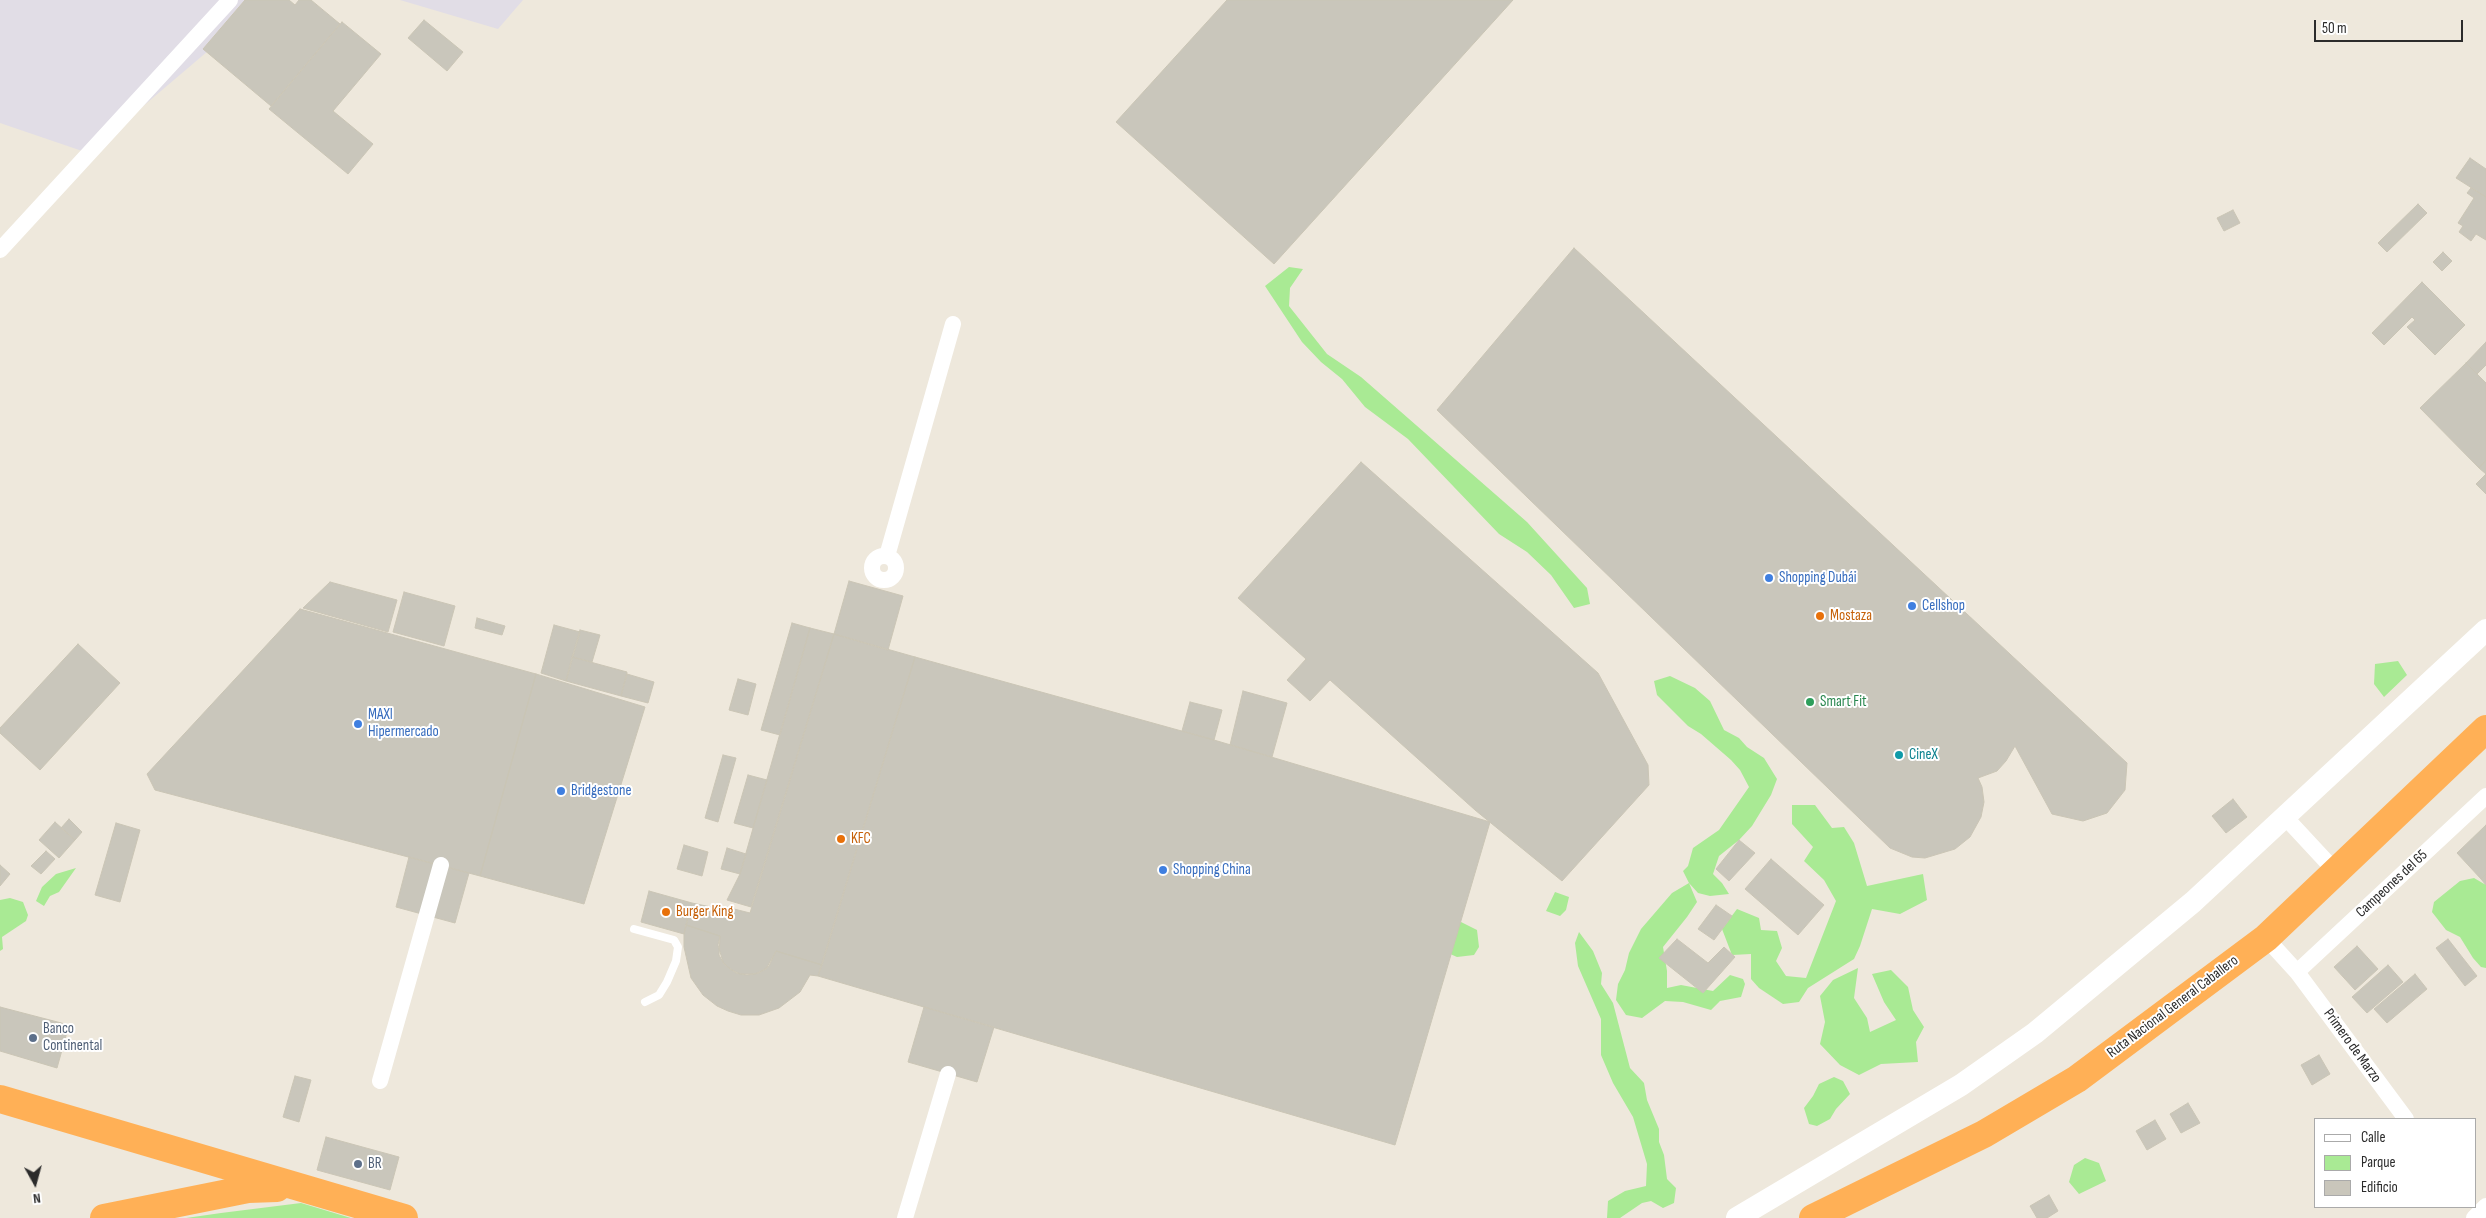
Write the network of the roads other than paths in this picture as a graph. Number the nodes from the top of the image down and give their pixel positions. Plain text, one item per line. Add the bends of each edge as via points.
1 (230, 0) edge
2 (0, 250) edge
3 (953, 324) dead end
4 (879, 584) dead end
5 (2486, 630) edge
6 (2486, 729) edge
7 (2486, 796) edge
8 (2285, 817) junction
9 (441, 865) dead end
10 (2337, 873) junction
11 (634, 929) dead end
12 (2266, 938) junction
13 (2297, 972) junction
14 (645, 1002) dead end
15 (948, 1074) dead end
16 (380, 1081) dead end
17 (0, 1099) edge
18 (2405, 1118) edge
19 (293, 1187) junction
20 (104, 1218) edge
21 (404, 1218) edge
22 (905, 1218) edge
23 (1737, 1218) edge
24 (1813, 1218) edge

1 - 2 street
3 - 4 street via 887,556 896,565 895,573
5 - 8 street
6 - 10 highway, Ruta Nacional General Caballero
7 - 13 street, Campeones del 65
8 - 10 street
8 - 23 street via 2193,902 2034,1033 1960,1085
9 - 16 street
10 - 12 highway, Ruta Nacional General Caballero
11 - 14 lane via 674,940 678,947 667,982 659,995
12 - 13 street, Primero de Marzo
12 - 24 highway, Ruta Nacional General Caballero via 2077,1079 1984,1134
13 - 18 street, Primero de Marzo
15 - 22 street
17 - 19 highway
19 - 20 highway via 248,1189
19 - 21 highway

